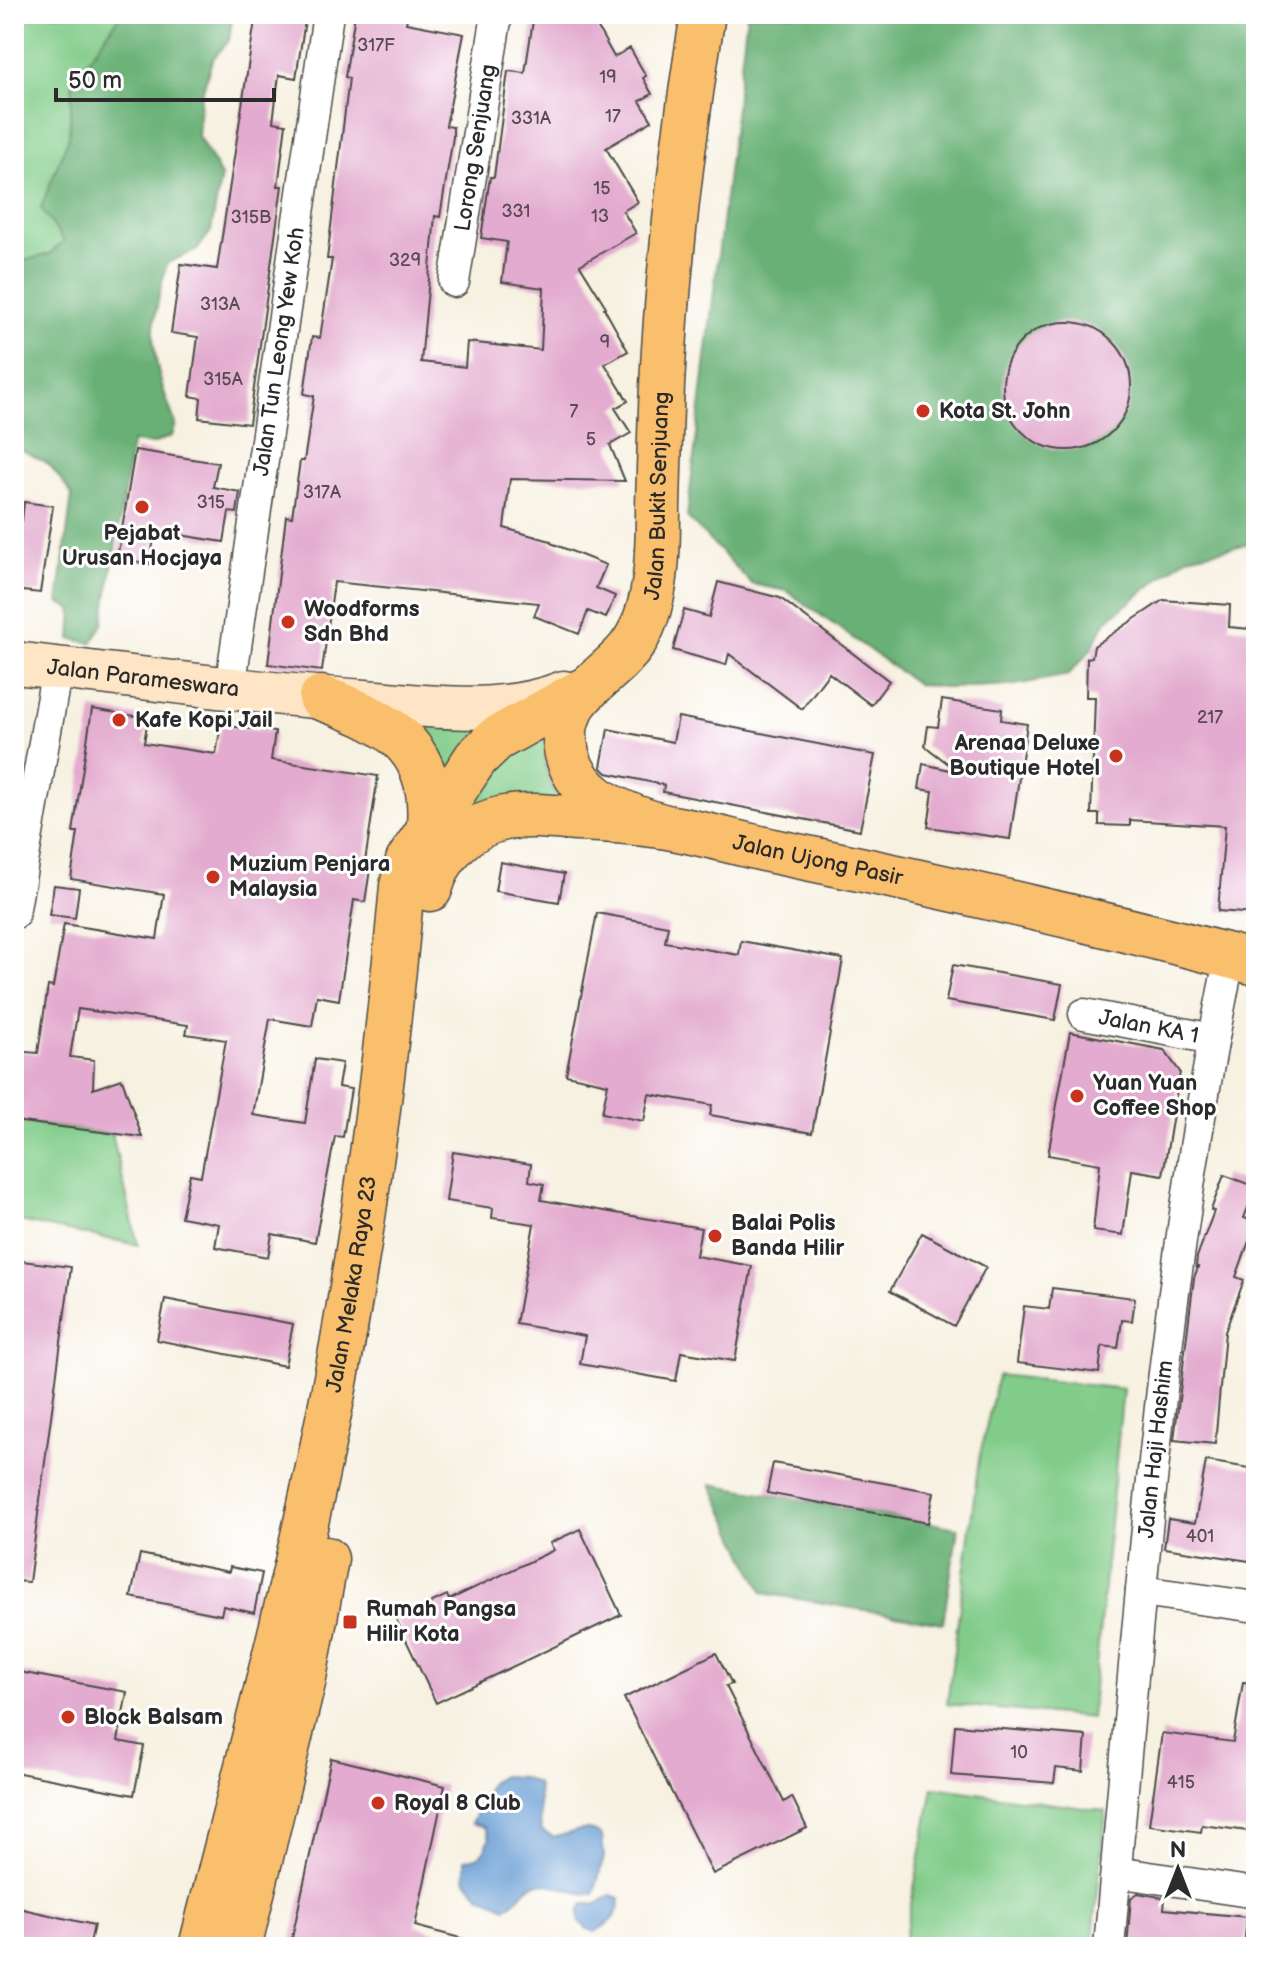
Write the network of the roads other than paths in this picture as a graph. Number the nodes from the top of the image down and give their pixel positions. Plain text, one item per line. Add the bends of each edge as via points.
1 (328, 14) edge
2 (497, 14) edge
3 (703, 14) edge
4 (454, 282) dead end
5 (14, 663) edge
6 (57, 668) junction
7 (591, 684) junction
8 (230, 688) junction
9 (321, 698) junction
10 (662, 826) junction
11 (429, 829) junction
12 (424, 910) junction
13 (14, 914) edge
14 (1243, 959) edge
15 (1084, 1014) dead end
16 (1213, 1039) junction
17 (1141, 1591) junction
18 (1256, 1607) edge
19 (286, 1679) junction
20 (1116, 1872) junction
21 (1256, 1893) edge
22 (201, 1947) edge
23 (239, 1947) edge
24 (1109, 1947) edge

1 - 8 street, Jalan Tun Leong Yew Koh
2 - 4 street, Lorong Senjuang
3 - 7 main road, Jalan Bukit Senjuang via 672,246 658,563 650,609 638,635 625,655
5 - 6 main road, Jalan Parameswara
6 - 8 main road, Jalan Parameswara
6 - 13 street
7 - 9 main road, Jalan Bukit Senjuang via 503,707
7 - 10 main road via 568,717 564,736 574,775 609,807
7 - 11 main road, Jalan Melaka Raya 23 via 496,739 476,758
8 - 9 main road, Jalan Parameswara
9 - 11 main road via 355,710 407,743 426,780
10 - 12 main road, Jalan Ujong Pasir via 541,816 482,825 449,849 434,875
10 - 14 main road, Jalan Ujong Pasir via 901,876
11 - 12 main road
11 - 19 main road, Jalan Melaka Raya 23 via 408,861 402,886 381,1095 352,1290 301,1542
12 - 19 main road, Jalan Melaka Raya 23 via 402,1123 361,1373
14 - 16 street, Jalan Haji Hashim
15 - 16 street, Jalan KA 1
16 - 17 street, Jalan Haji Hashim via 1171,1316
17 - 18 street
17 - 20 street, Jalan Haji Hashim
19 - 22 main road, Jalan Melaka Raya 23
19 - 23 main road, Jalan Melaka Raya 23
20 - 21 street
20 - 24 street, Jalan Haji Hashim

